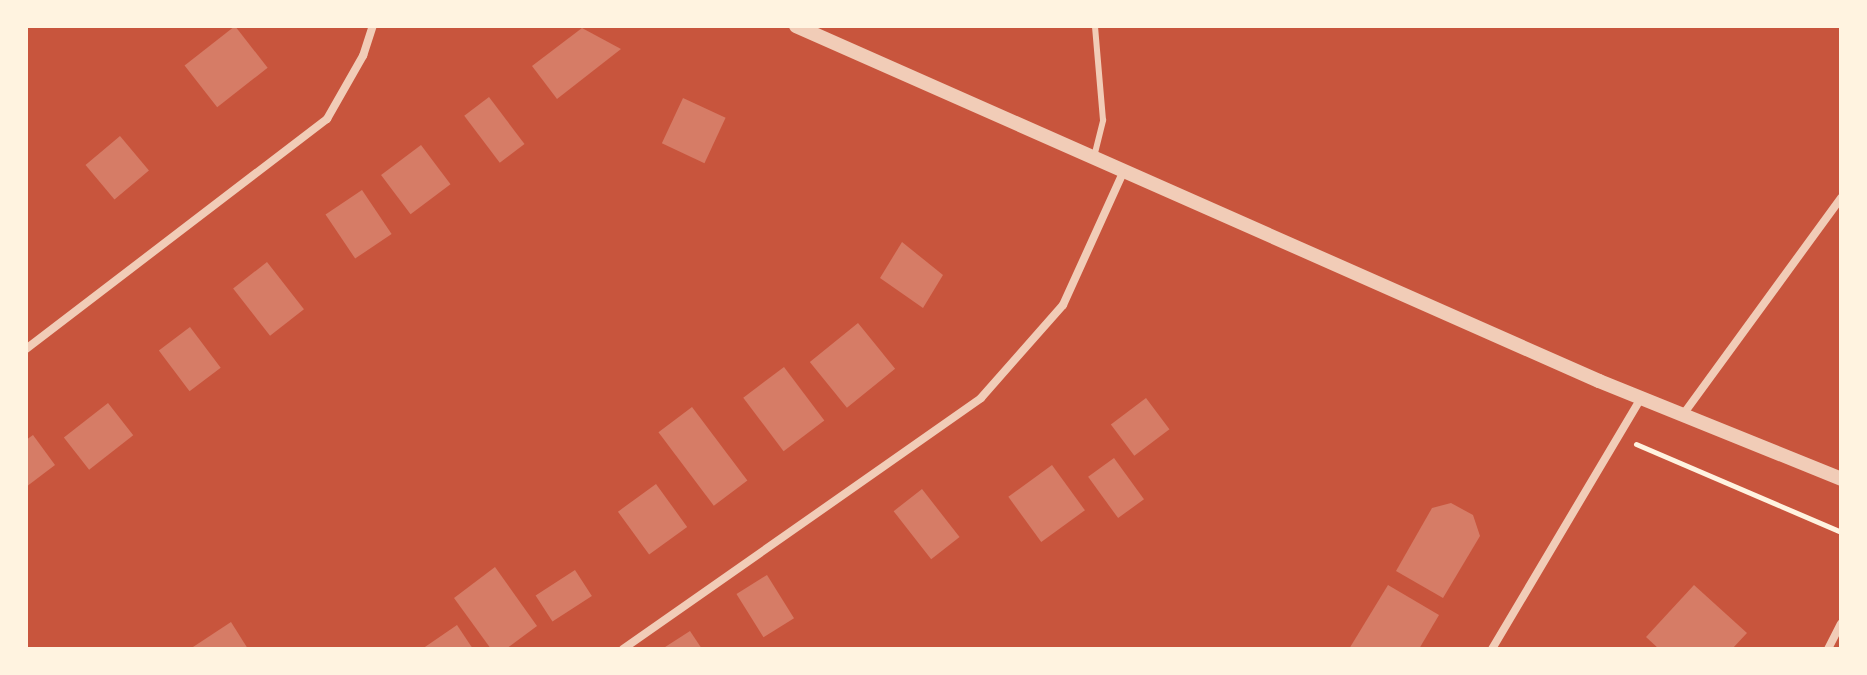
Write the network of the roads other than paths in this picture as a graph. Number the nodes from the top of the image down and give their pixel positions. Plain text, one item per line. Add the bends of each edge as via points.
1 (373, 26) edge
2 (796, 26) edge
3 (1095, 26) edge
4 (1093, 160) junction
5 (1123, 173) junction
6 (1841, 198) edge
7 (26, 349) edge
8 (1641, 398) junction
9 (1682, 416) junction
10 (1841, 479) edge
11 (1841, 624) edge
12 (623, 649) edge
13 (1492, 649) edge
14 (1828, 649) edge

1 - 7 street via 363,56 327,119
2 - 4 street
3 - 4 lane via 1103,120
4 - 5 street
5 - 8 street
5 - 12 street via 1063,305 981,398
6 - 9 street
8 - 9 street
8 - 13 street
9 - 10 street
11 - 14 street

